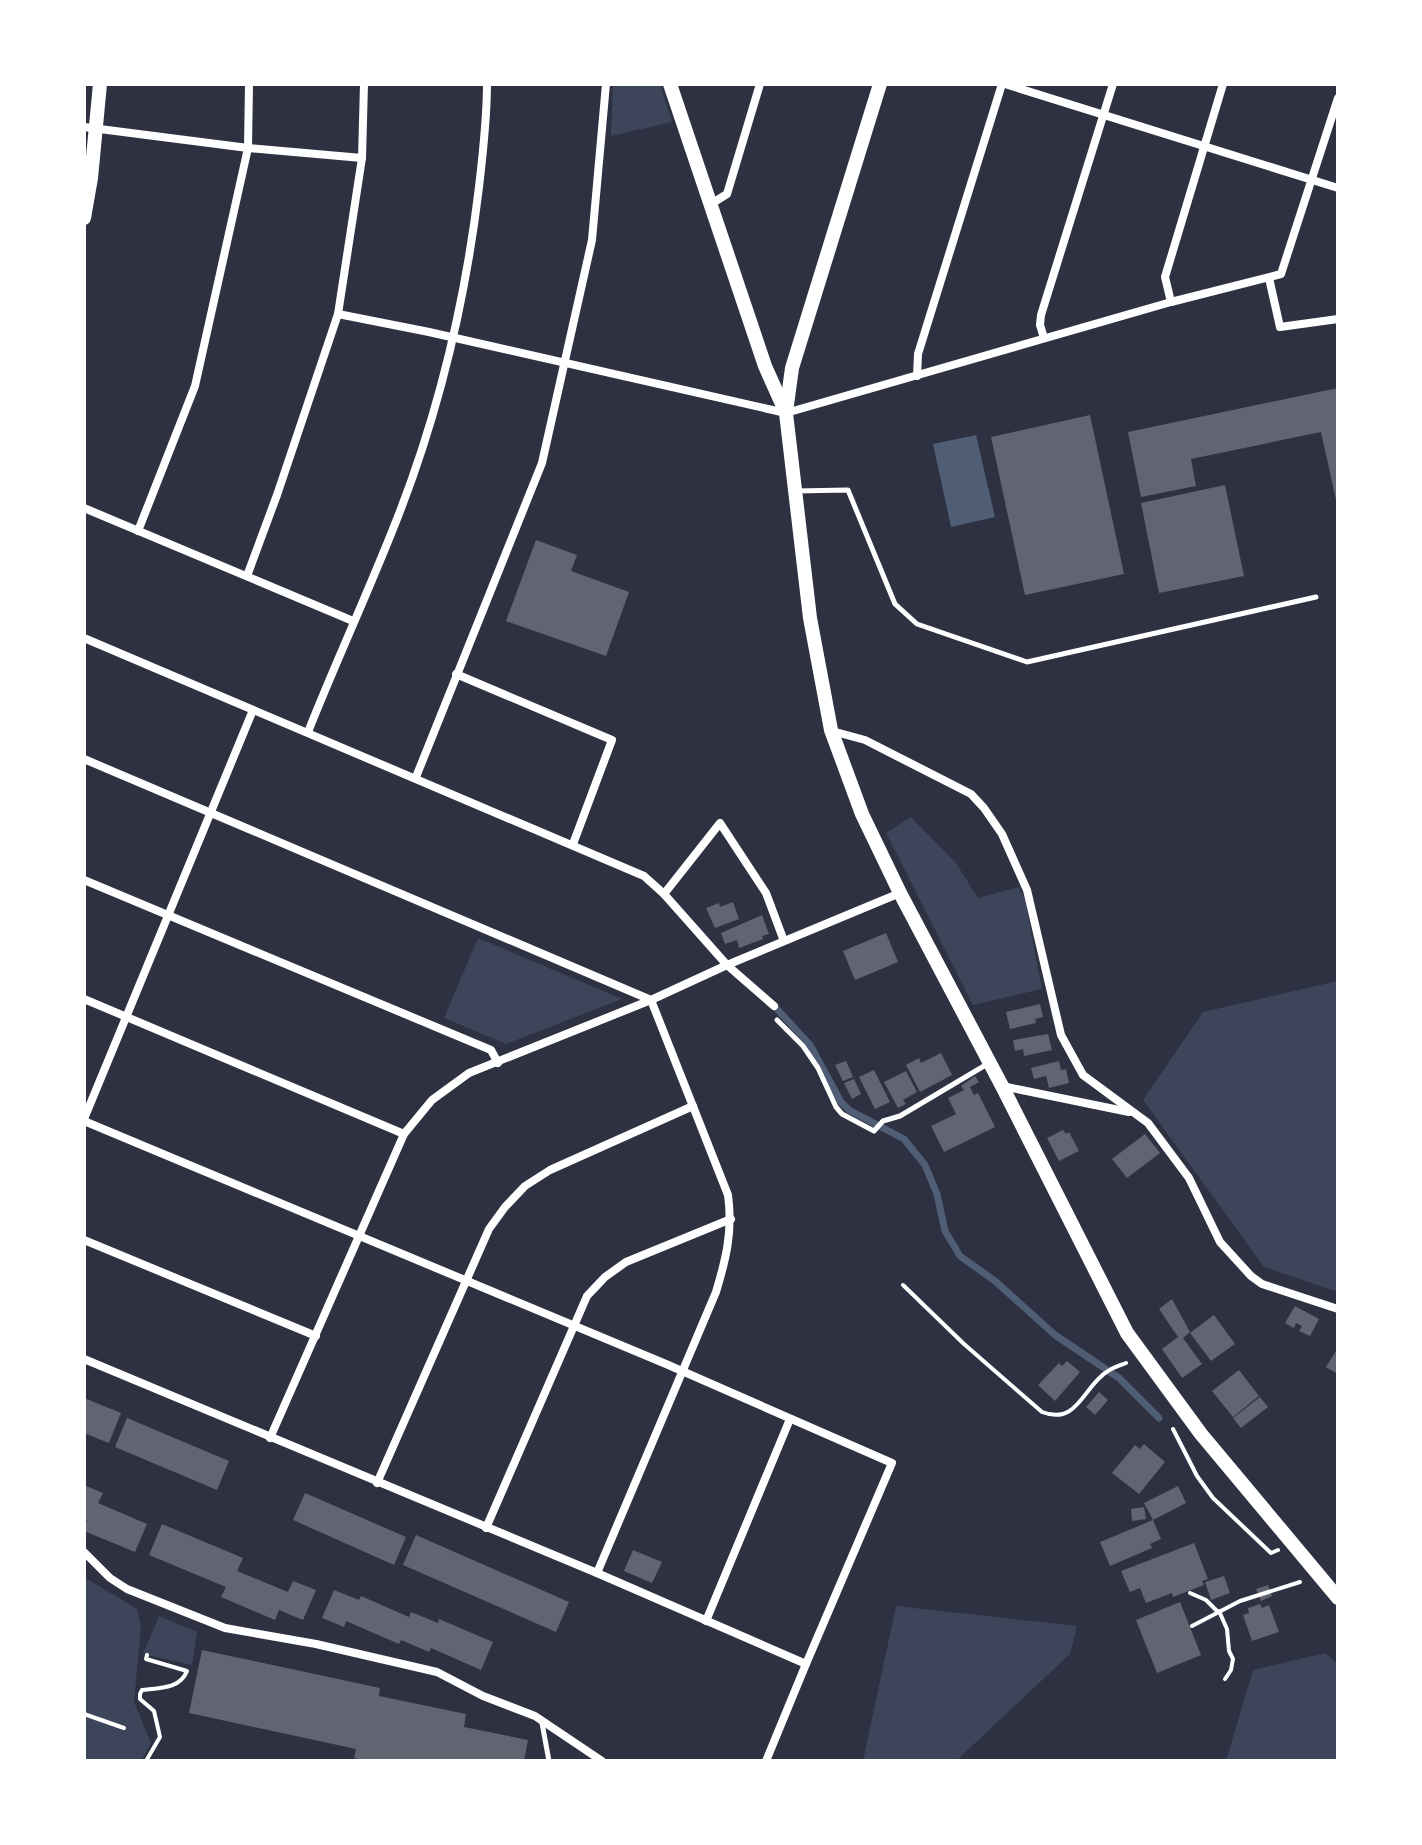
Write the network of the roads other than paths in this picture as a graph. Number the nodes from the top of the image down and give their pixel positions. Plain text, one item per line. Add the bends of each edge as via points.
1 (100, 84) edge
2 (249, 84) edge
3 (364, 84) edge
4 (487, 84) edge
5 (606, 84) edge
6 (670, 84) edge
7 (760, 84) edge
8 (880, 84) edge
9 (1004, 84) edge
10 (1113, 84) edge
11 (1223, 84) edge
12 (1338, 98) edge
13 (1104, 114) junction
14 (90, 128) edge
15 (1204, 145) junction
16 (248, 148) junction
17 (362, 158) junction
18 (1313, 180) junction
19 (1338, 188) edge
20 (711, 204) junction
21 (84, 218) edge
22 (1269, 278) junction
23 (1171, 302) junction
24 (338, 314) junction
25 (1338, 319) edge
26 (453, 338) junction
27 (1044, 338) junction
28 (566, 364) junction
29 (917, 376) junction
30 (786, 413) junction
31 (794, 491) junction
32 (84, 508) edge
33 (138, 531) junction
34 (247, 576) junction
35 (1316, 597) dead end
36 (353, 621) junction
37 (84, 638) edge
38 (456, 674) junction
39 (253, 710) junction
40 (831, 730) junction
41 (308, 732) junction
42 (84, 759) edge
43 (416, 777) junction
44 (210, 812) junction
45 (573, 844) junction
46 (84, 880) edge
47 (900, 893) junction
48 (664, 894) junction
49 (168, 916) junction
50 (784, 941) junction
51 (727, 965) junction
52 (84, 999) edge
53 (651, 1000) junction
54 (773, 1010) dead end
55 (128, 1017) junction
56 (777, 1020) dead end
57 (990, 1062) junction
58 (498, 1063) junction
59 (1002, 1086) junction
60 (693, 1106) junction
61 (1134, 1113) junction
62 (84, 1120) edge
63 (404, 1134) junction
64 (731, 1219) junction
65 (360, 1236) junction
66 (84, 1240) edge
67 (466, 1281) junction
68 (1338, 1309) edge
69 (573, 1325) junction
70 (316, 1336) junction
71 (84, 1359) edge
72 (681, 1370) junction
73 (790, 1419) junction
74 (270, 1438) junction
75 (377, 1483) junction
76 (486, 1528) junction
77 (84, 1552) edge
78 (597, 1573) junction
79 (1338, 1597) edge
80 (706, 1621) junction
81 (806, 1664) junction
82 (541, 1721) junction
83 (549, 1761) edge
84 (602, 1761) edge
85 (766, 1761) edge

1 - 14 street
2 - 16 street
3 - 17 street
4 - 26 street via 474,231
5 - 28 street via 592,240
6 - 20 street
7 - 20 street via 727,194
8 - 30 street via 792,368
9 - 13 street
9 - 29 street via 918,354
10 - 13 street
11 - 15 street
12 - 18 street
13 - 15 street
13 - 27 street via 1041,315
14 - 16 street
14 - 21 street
15 - 18 street
15 - 23 street via 1165,277
16 - 17 street
16 - 33 street via 195,386
17 - 24 street
18 - 19 street
18 - 22 street via 1281,274
20 - 30 street
22 - 23 street
22 - 25 street via 1280,327
23 - 27 street
24 - 26 street
24 - 34 street
26 - 28 street
26 - 36 street via 394,528
27 - 29 street
28 - 30 street
28 - 38 street via 542,463
29 - 30 street
30 - 31 street
31 - 35 lane via 848,490 895,604 917,624 1027,662
31 - 40 street
32 - 33 street
33 - 34 street
34 - 36 street
36 - 41 street
37 - 39 street
38 - 43 street
38 - 45 street via 612,740
39 - 41 street
39 - 44 street
40 - 47 street via 862,814
40 - 61 street via 865,740 971,794 984,808 1027,890 1061,1035 1083,1075
41 - 43 street
42 - 44 street
43 - 45 street
44 - 49 street
44 - 53 street
45 - 48 street via 644,876
46 - 49 street
47 - 50 street
47 - 57 street
48 - 50 street via 720,823 766,893
48 - 51 street
49 - 55 street
49 - 58 street via 491,1050
50 - 51 street
51 - 53 street
51 - 54 street
52 - 55 street
53 - 58 street
53 - 60 street
55 - 62 street
55 - 63 street
56 - 57 lane via 803,1046 842,1114 874,1131
57 - 59 street
58 - 63 street via 469,1073 432,1100
59 - 61 street
59 - 79 street via 1143,1355 1201,1434
60 - 64 street via 728,1195
60 - 67 street via 525,1186 489,1229
61 - 68 street via 1148,1123 1189,1178 1220,1242 1251,1276
62 - 65 street
63 - 65 street
64 - 69 street via 626,1262 587,1296
64 - 72 street via 729,1251 716,1292
65 - 67 street
65 - 70 street
66 - 70 street
67 - 69 street
67 - 75 street
69 - 72 street
69 - 76 street
70 - 74 street
71 - 74 street
72 - 73 street
72 - 78 street
73 - 80 street
73 - 81 street via 892,1463
74 - 75 street
75 - 76 street
76 - 78 street
77 - 82 street via 127,1589 225,1628 437,1672
78 - 80 street
80 - 81 street
81 - 85 street
82 - 83 lane
82 - 84 street

